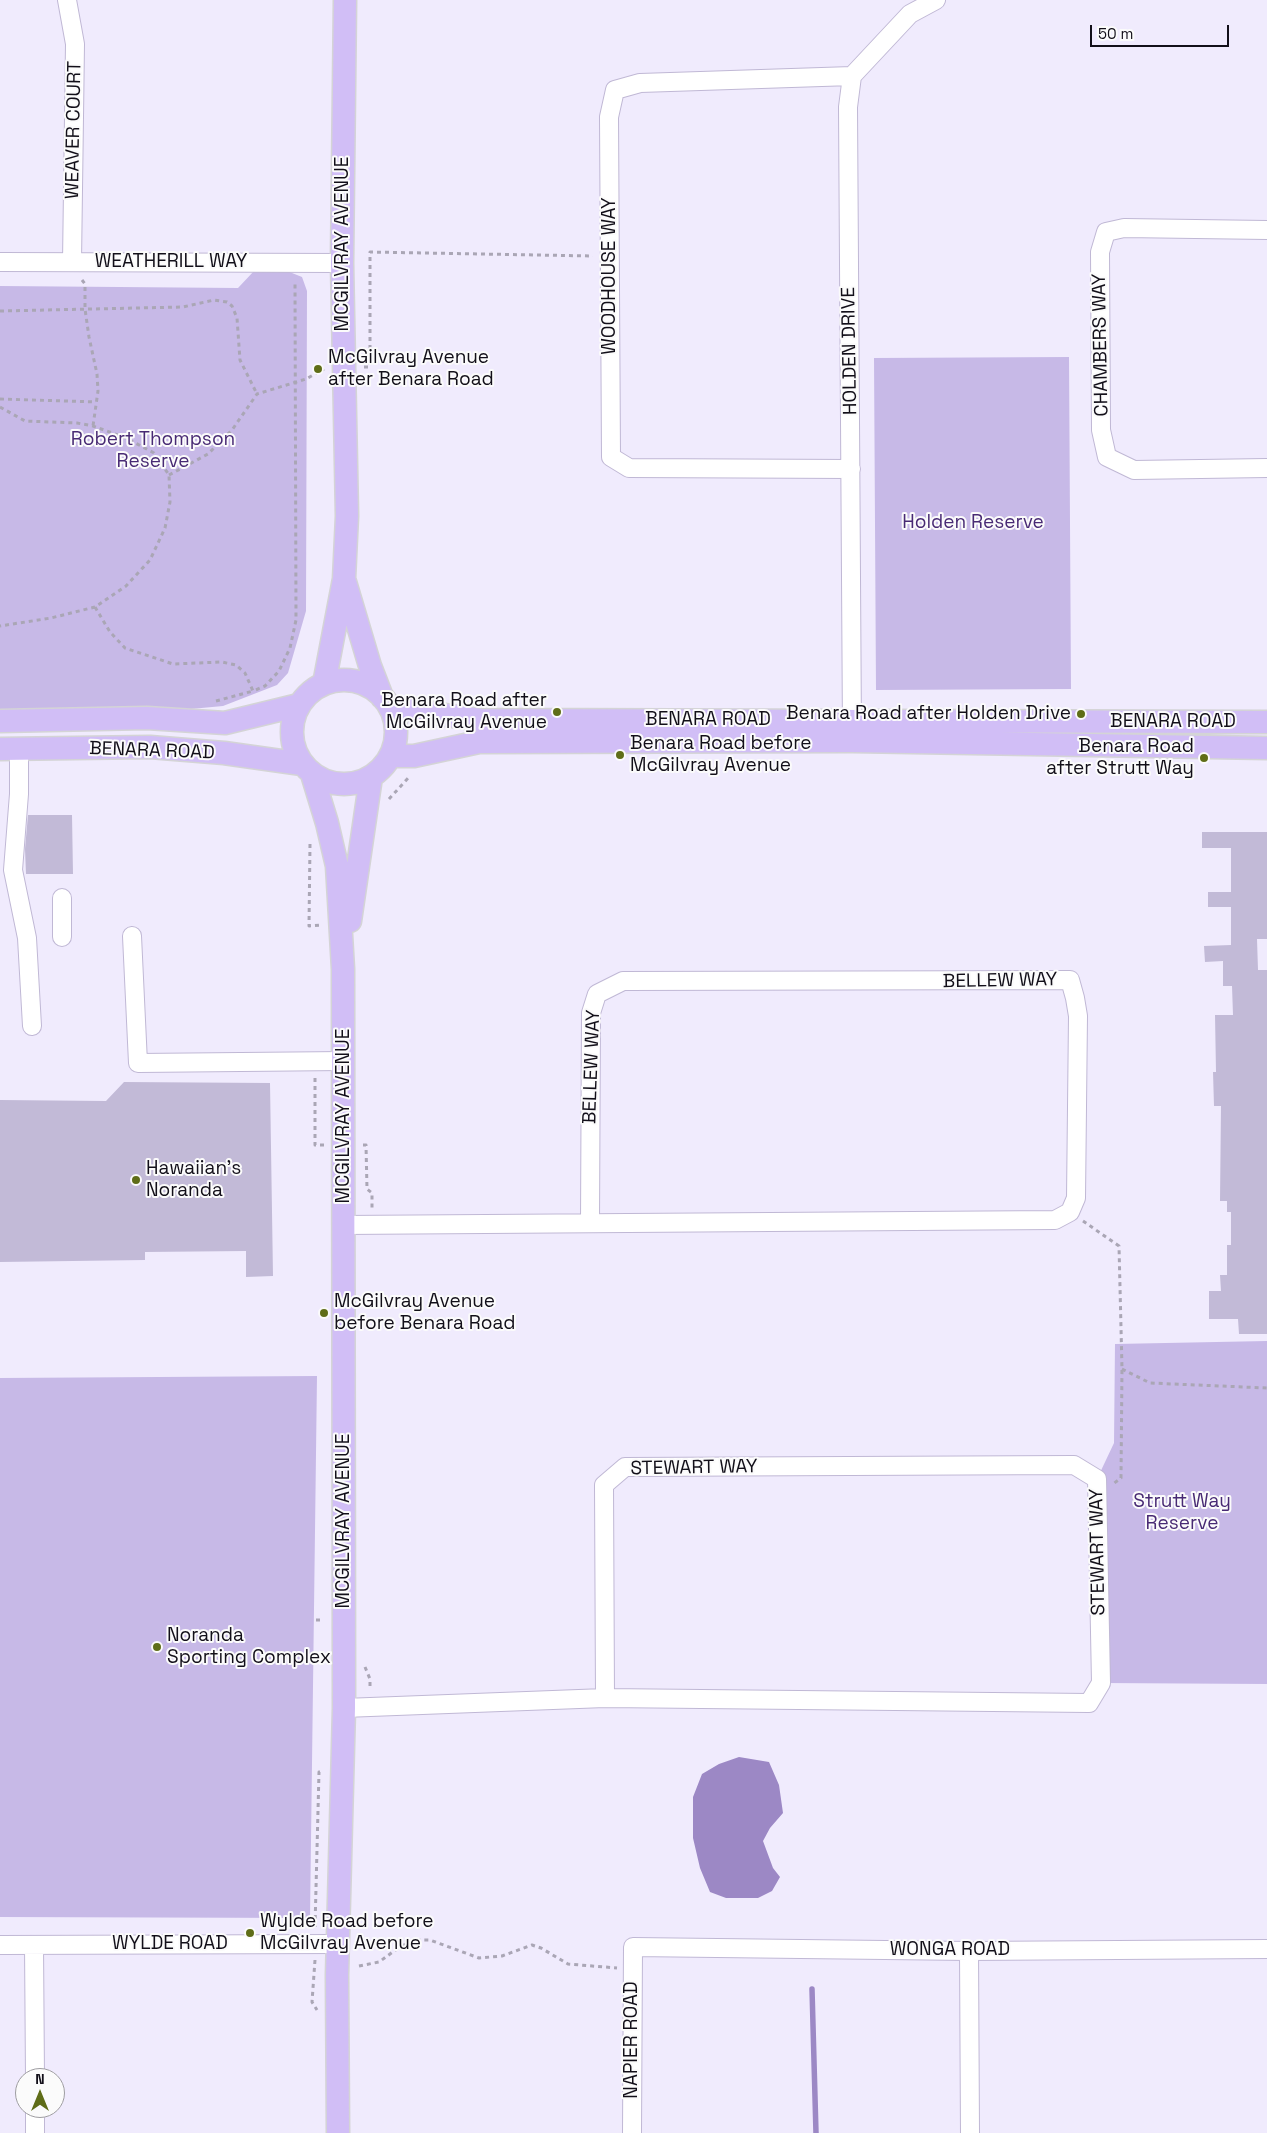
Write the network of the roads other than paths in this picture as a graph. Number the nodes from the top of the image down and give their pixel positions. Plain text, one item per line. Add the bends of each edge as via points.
1 (67, 0) edge
2 (346, 0) edge
3 (936, 0) edge
4 (852, 76) junction
5 (1267, 230) edge
6 (0, 262) edge
7 (72, 262) junction
8 (342, 263) junction
9 (851, 468) junction
10 (1267, 468) edge
11 (344, 579) junction
12 (324, 684) junction
13 (386, 702) junction
14 (299, 705) junction
15 (0, 721) edge
16 (1267, 722) edge
17 (852, 731) junction
18 (1267, 748) edge
19 (10, 749) edge
20 (391, 756) junction
21 (307, 769) junction
22 (371, 777) junction
23 (62, 898) dead end
24 (132, 936) dead end
25 (62, 937) dead end
26 (343, 969) junction
27 (32, 1026) dead end
28 (344, 1061) junction
29 (590, 1223) junction
30 (343, 1225) junction
31 (605, 1698) junction
32 (344, 1708) junction
33 (339, 1944) junction
34 (0, 1945) edge
35 (34, 1945) junction
36 (633, 1947) joint
37 (1267, 1949) edge
38 (969, 1951) junction
39 (35, 2068) edge
40 (35, 2118) edge
41 (35, 2133) edge
42 (338, 2133) edge
43 (632, 2133) edge
44 (970, 2133) edge

1 - 7 street, WEAVER COURT via 74,44
2 - 8 main road, MCGILVRAY AVENUE
3 - 4 street via 910,14
4 - 9 street, HOLDEN DRIVE via 848,107
4 - 9 street, WOODHOUSE WAY via 640,84 615,90 609,117 611,456 630,468
5 - 10 street, CHAMBERS WAY via 1124,228 1106,232 1100,252 1101,430 1107,457 1134,470
6 - 7 street, WEATHERILL WAY
7 - 8 street, WEATHERILL WAY
8 - 11 main road, MCGILVRAY AVENUE via 347,516
9 - 17 street, HOLDEN DRIVE
11 - 12 main road, MCGILVRAY AVENUE
11 - 13 main road, MCGILVRAY AVENUE via 370,666
12 - 13 main road via 355,681 370,687
12 - 14 main road
13 - 17 main road, BENARA ROAD via 480,720
13 - 20 main road via 396,723
14 - 15 main road, BENARA ROAD via 225,723 147,718
14 - 21 main road via 293,719 292,735 295,750
16 - 17 main road, BENARA ROAD
17 - 18 main road, BENARA ROAD
17 - 20 main road, BENARA ROAD via 478,742 414,756
19 - 21 main road, BENARA ROAD via 150,747 224,754
19 - 27 street via 19,794 13,870 26,938
20 - 22 main road
21 - 22 main road via 326,781 341,784
21 - 26 main road, MCGILVRAY AVENUE via 327,822 337,866
22 - 26 main road, MCGILVRAY AVENUE
23 - 25 street
24 - 28 street via 138,1063
26 - 28 main road, MCGILVRAY AVENUE
28 - 30 main road, MCGILVRAY AVENUE
29 - 29 street, BELLEW WAY via 1055,1220 1070,1212 1076,1198 1078,1025 1076,998 1070,980 623,981 597,994 591,1013
29 - 30 street
30 - 32 main road, MCGILVRAY AVENUE
31 - 31 street, STEWART WAY via 1089,1703 1101,1683 1098,1479 1074,1465 625,1467 604,1485
31 - 32 street, STEWART WAY
32 - 33 main road, MCGILVRAY AVENUE
33 - 35 street, WYLDE ROAD
33 - 42 main road, MCGILVRAY AVENUE
34 - 35 street, WYLDE ROAD
35 - 39 street
36 - 38 street, WONGA ROAD
36 - 43 street, NAPIER ROAD
37 - 38 street, WONGA ROAD
38 - 44 street
40 - 41 street

